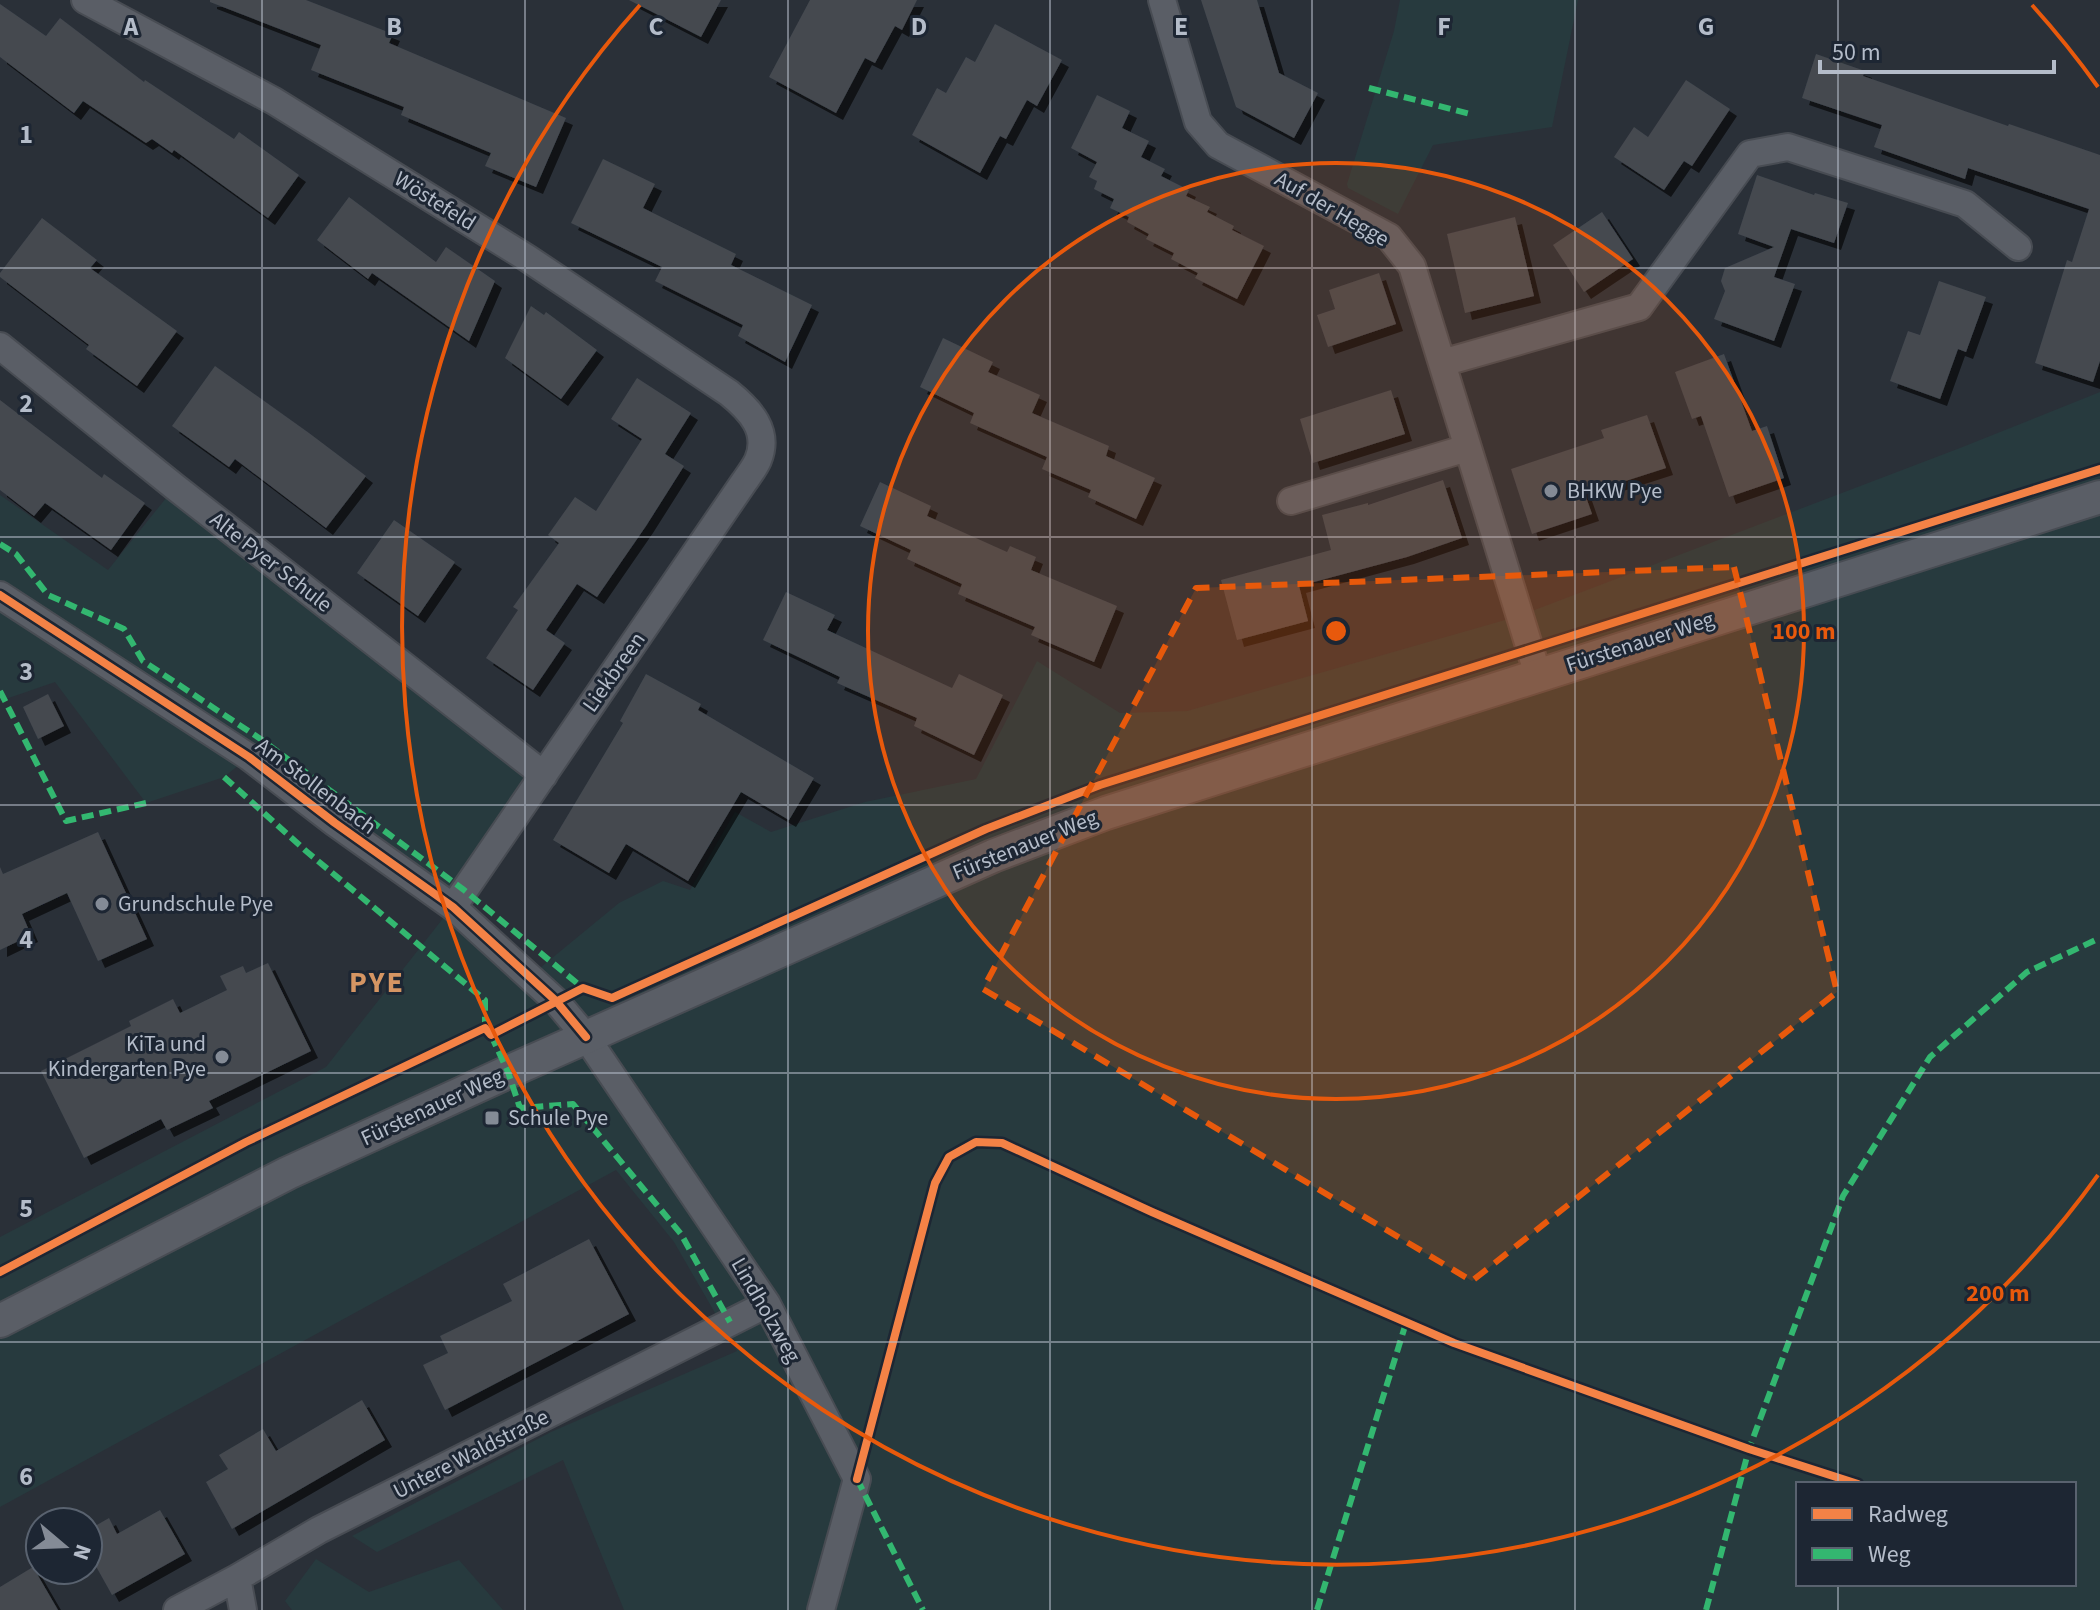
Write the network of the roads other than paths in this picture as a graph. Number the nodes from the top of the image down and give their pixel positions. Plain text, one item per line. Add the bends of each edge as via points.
1 (85, 0) edge
2 (1162, 0) edge
3 (2018, 247) dead end
4 (0, 346) edge
5 (1442, 363) junction
6 (761, 432) joint
7 (1467, 448) junction
8 (2100, 497) edge
9 (1291, 501) dead end
10 (0, 595) edge
11 (1538, 675) junction
12 (544, 775) junction
13 (453, 907) junction
14 (586, 1037) junction
15 (767, 1304) junction
16 (0, 1321) edge
17 (237, 1578) junction
18 (177, 1610) edge
19 (243, 1610) edge
20 (821, 1610) edge

1 - 6 street, Wöstefeld via 274,101 527,258 729,393 748,408
2 - 5 street, Auf der Hegge via 1198,122 1218,145 1389,237 1412,266
3 - 5 street via 1965,204 1788,147 1750,154 1639,307
4 - 12 street, Alte Pyer Schule
5 - 7 street, Auf der Hegge
6 - 12 street, Liekbreen via 759,458 744,482
7 - 9 street
7 - 11 street, Auf der Hegge
8 - 11 street, Fürstenauer Weg
10 - 13 street, Am Stollenbach via 249,757
11 - 14 street, Fürstenauer Weg via 1092,818 993,856
12 - 13 street, Liekbreen
13 - 14 street, Am Stollenbach via 556,1001
14 - 15 street, Lindholzweg
14 - 16 street, Fürstenauer Weg via 288,1173
15 - 17 street, Untere Waldstraße via 319,1530
15 - 20 street, Lindholzweg via 857,1479
17 - 18 street, Untere Waldstraße
17 - 19 street

